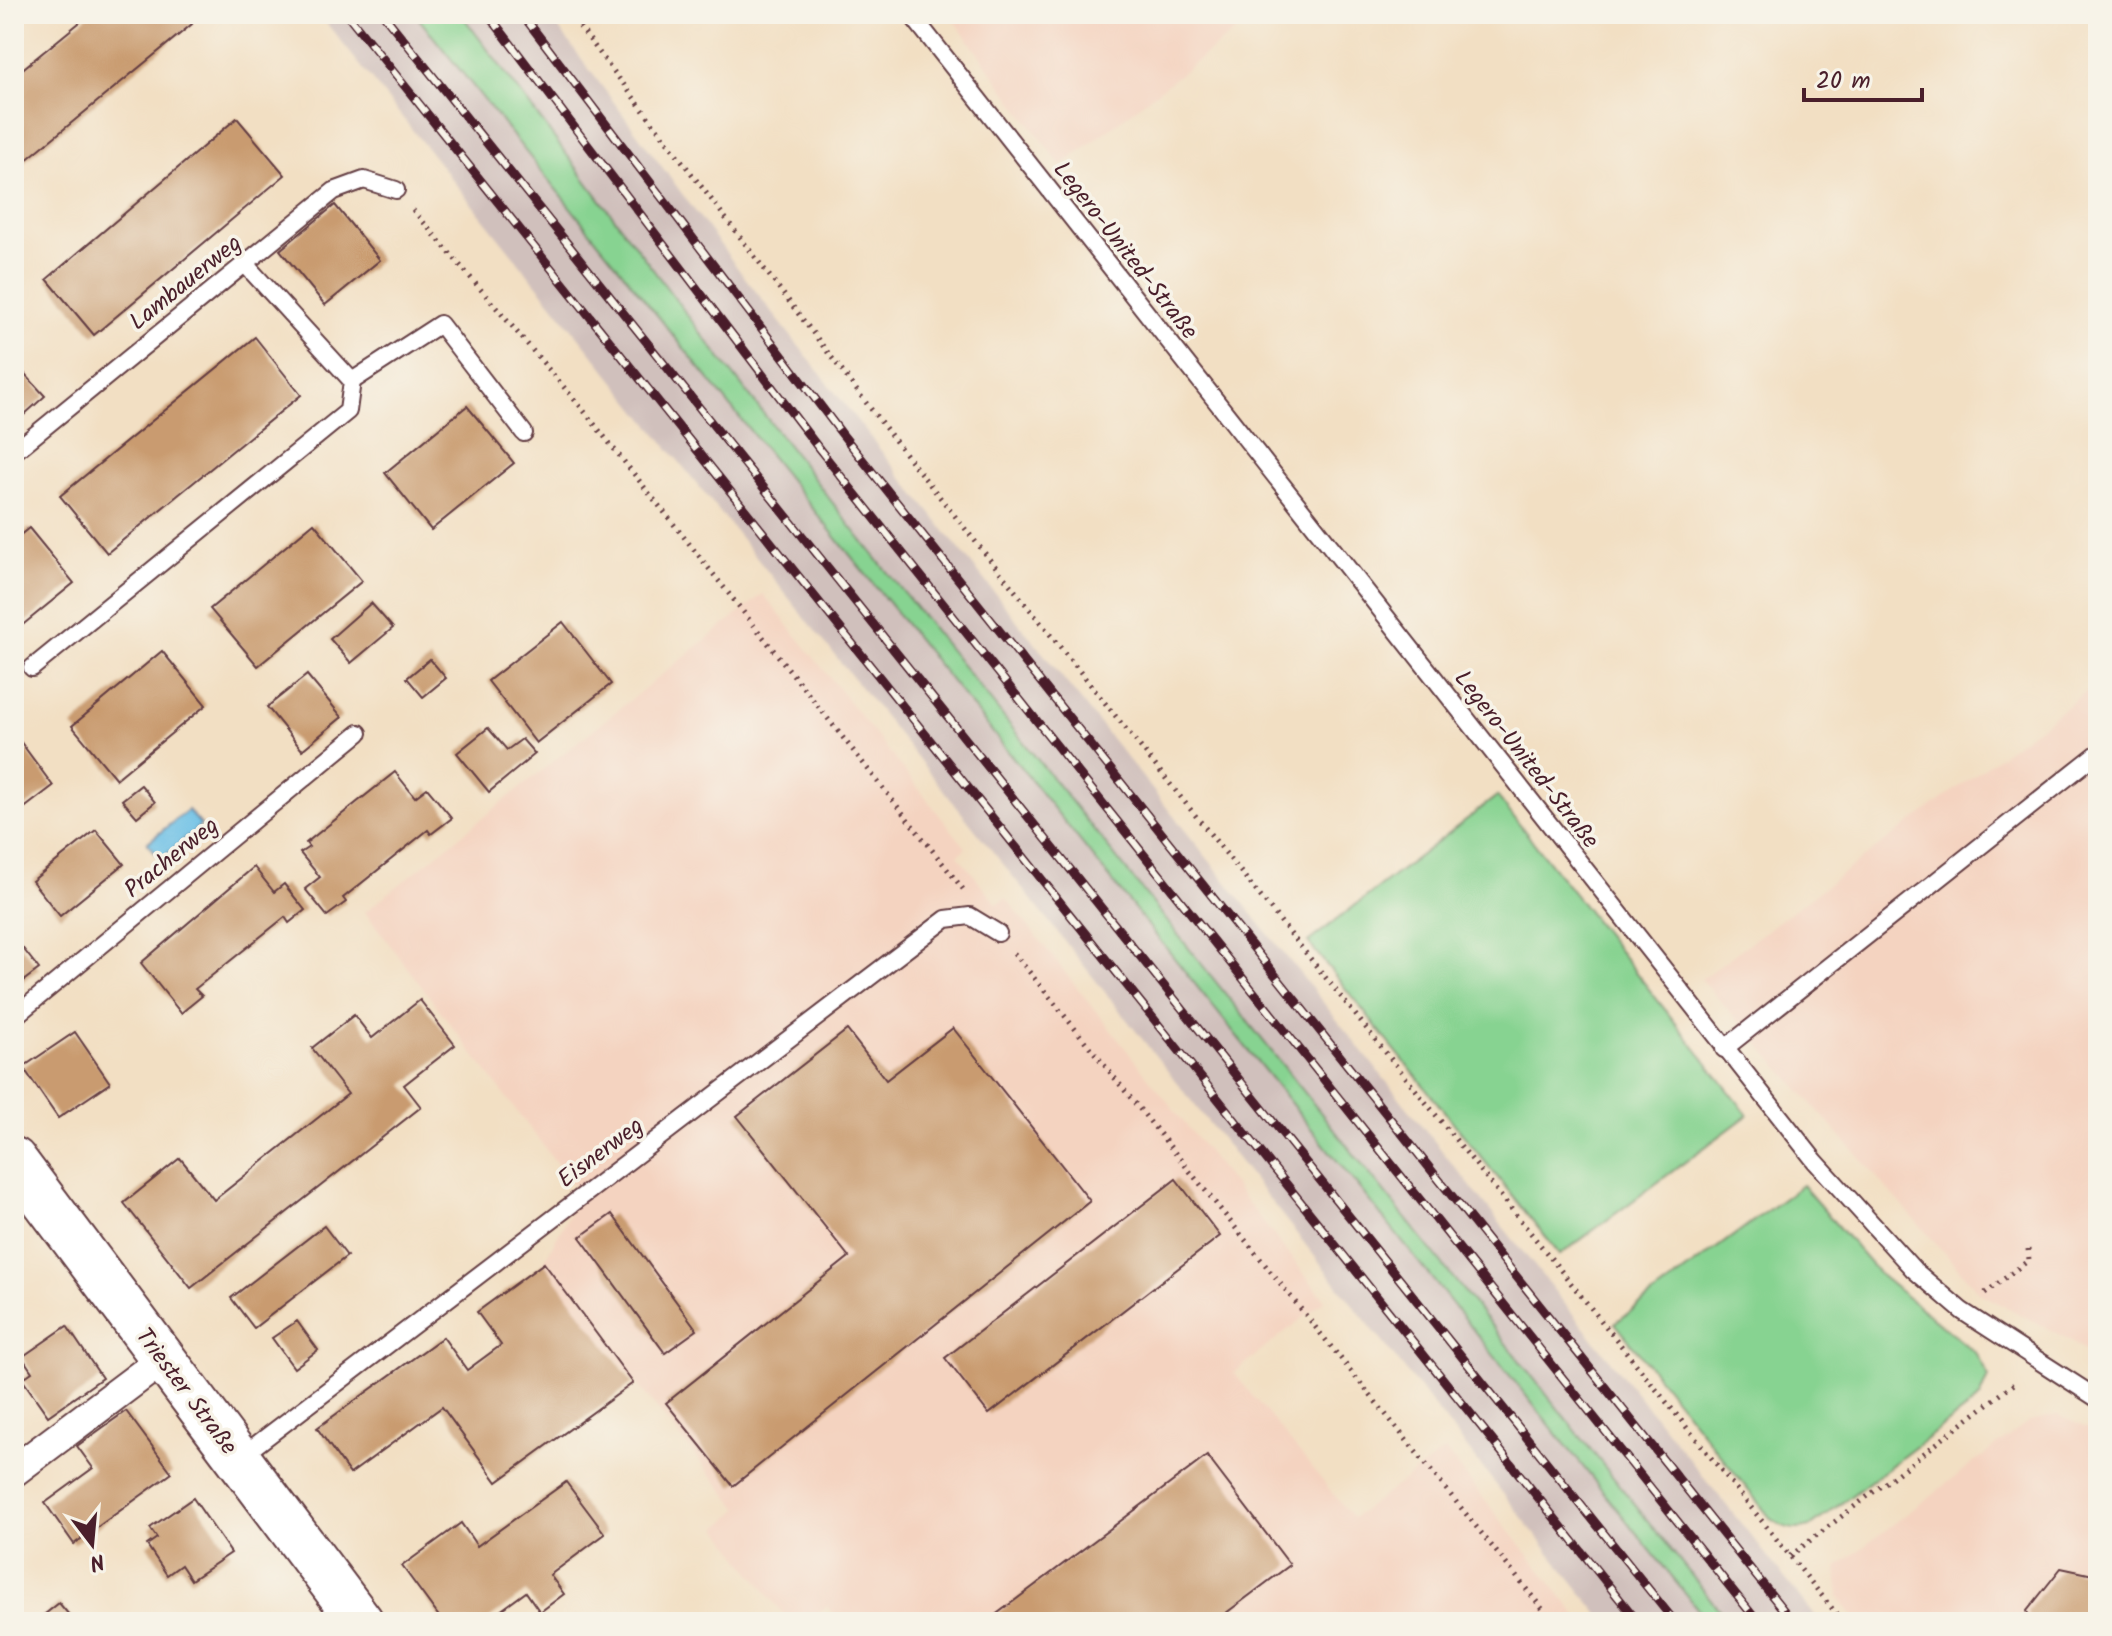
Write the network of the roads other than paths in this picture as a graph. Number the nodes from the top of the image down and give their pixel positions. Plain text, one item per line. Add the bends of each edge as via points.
1 (911, 14) edge
2 (396, 190) dead end
3 (245, 264) junction
4 (352, 381) junction
5 (524, 433) dead end
6 (14, 452) edge
7 (32, 668) dead end
8 (359, 733) dead end
9 (2098, 753) edge
10 (998, 933) dead end
11 (14, 1017) edge
12 (1724, 1049) junction
13 (14, 1160) edge
14 (163, 1359) junction
15 (2098, 1399) edge
16 (238, 1459) junction
17 (14, 1471) edge
18 (361, 1622) edge

1 - 12 lane, Legero-United-Straße
2 - 3 lane, Lambauerweg via 364,180 334,191
3 - 4 lane
3 - 6 lane, Lambauerweg
4 - 5 lane via 440,324
4 - 7 lane via 348,411
8 - 11 lane, Pracherweg
9 - 12 lane
10 - 16 lane, Eisnerweg via 970,916 946,919
12 - 15 lane, Legero-United-Straße via 1914,1270 1962,1311
13 - 14 main road, Triester Straße
14 - 16 main road, Triester Straße
14 - 17 street
16 - 18 main road, Triester Straße

